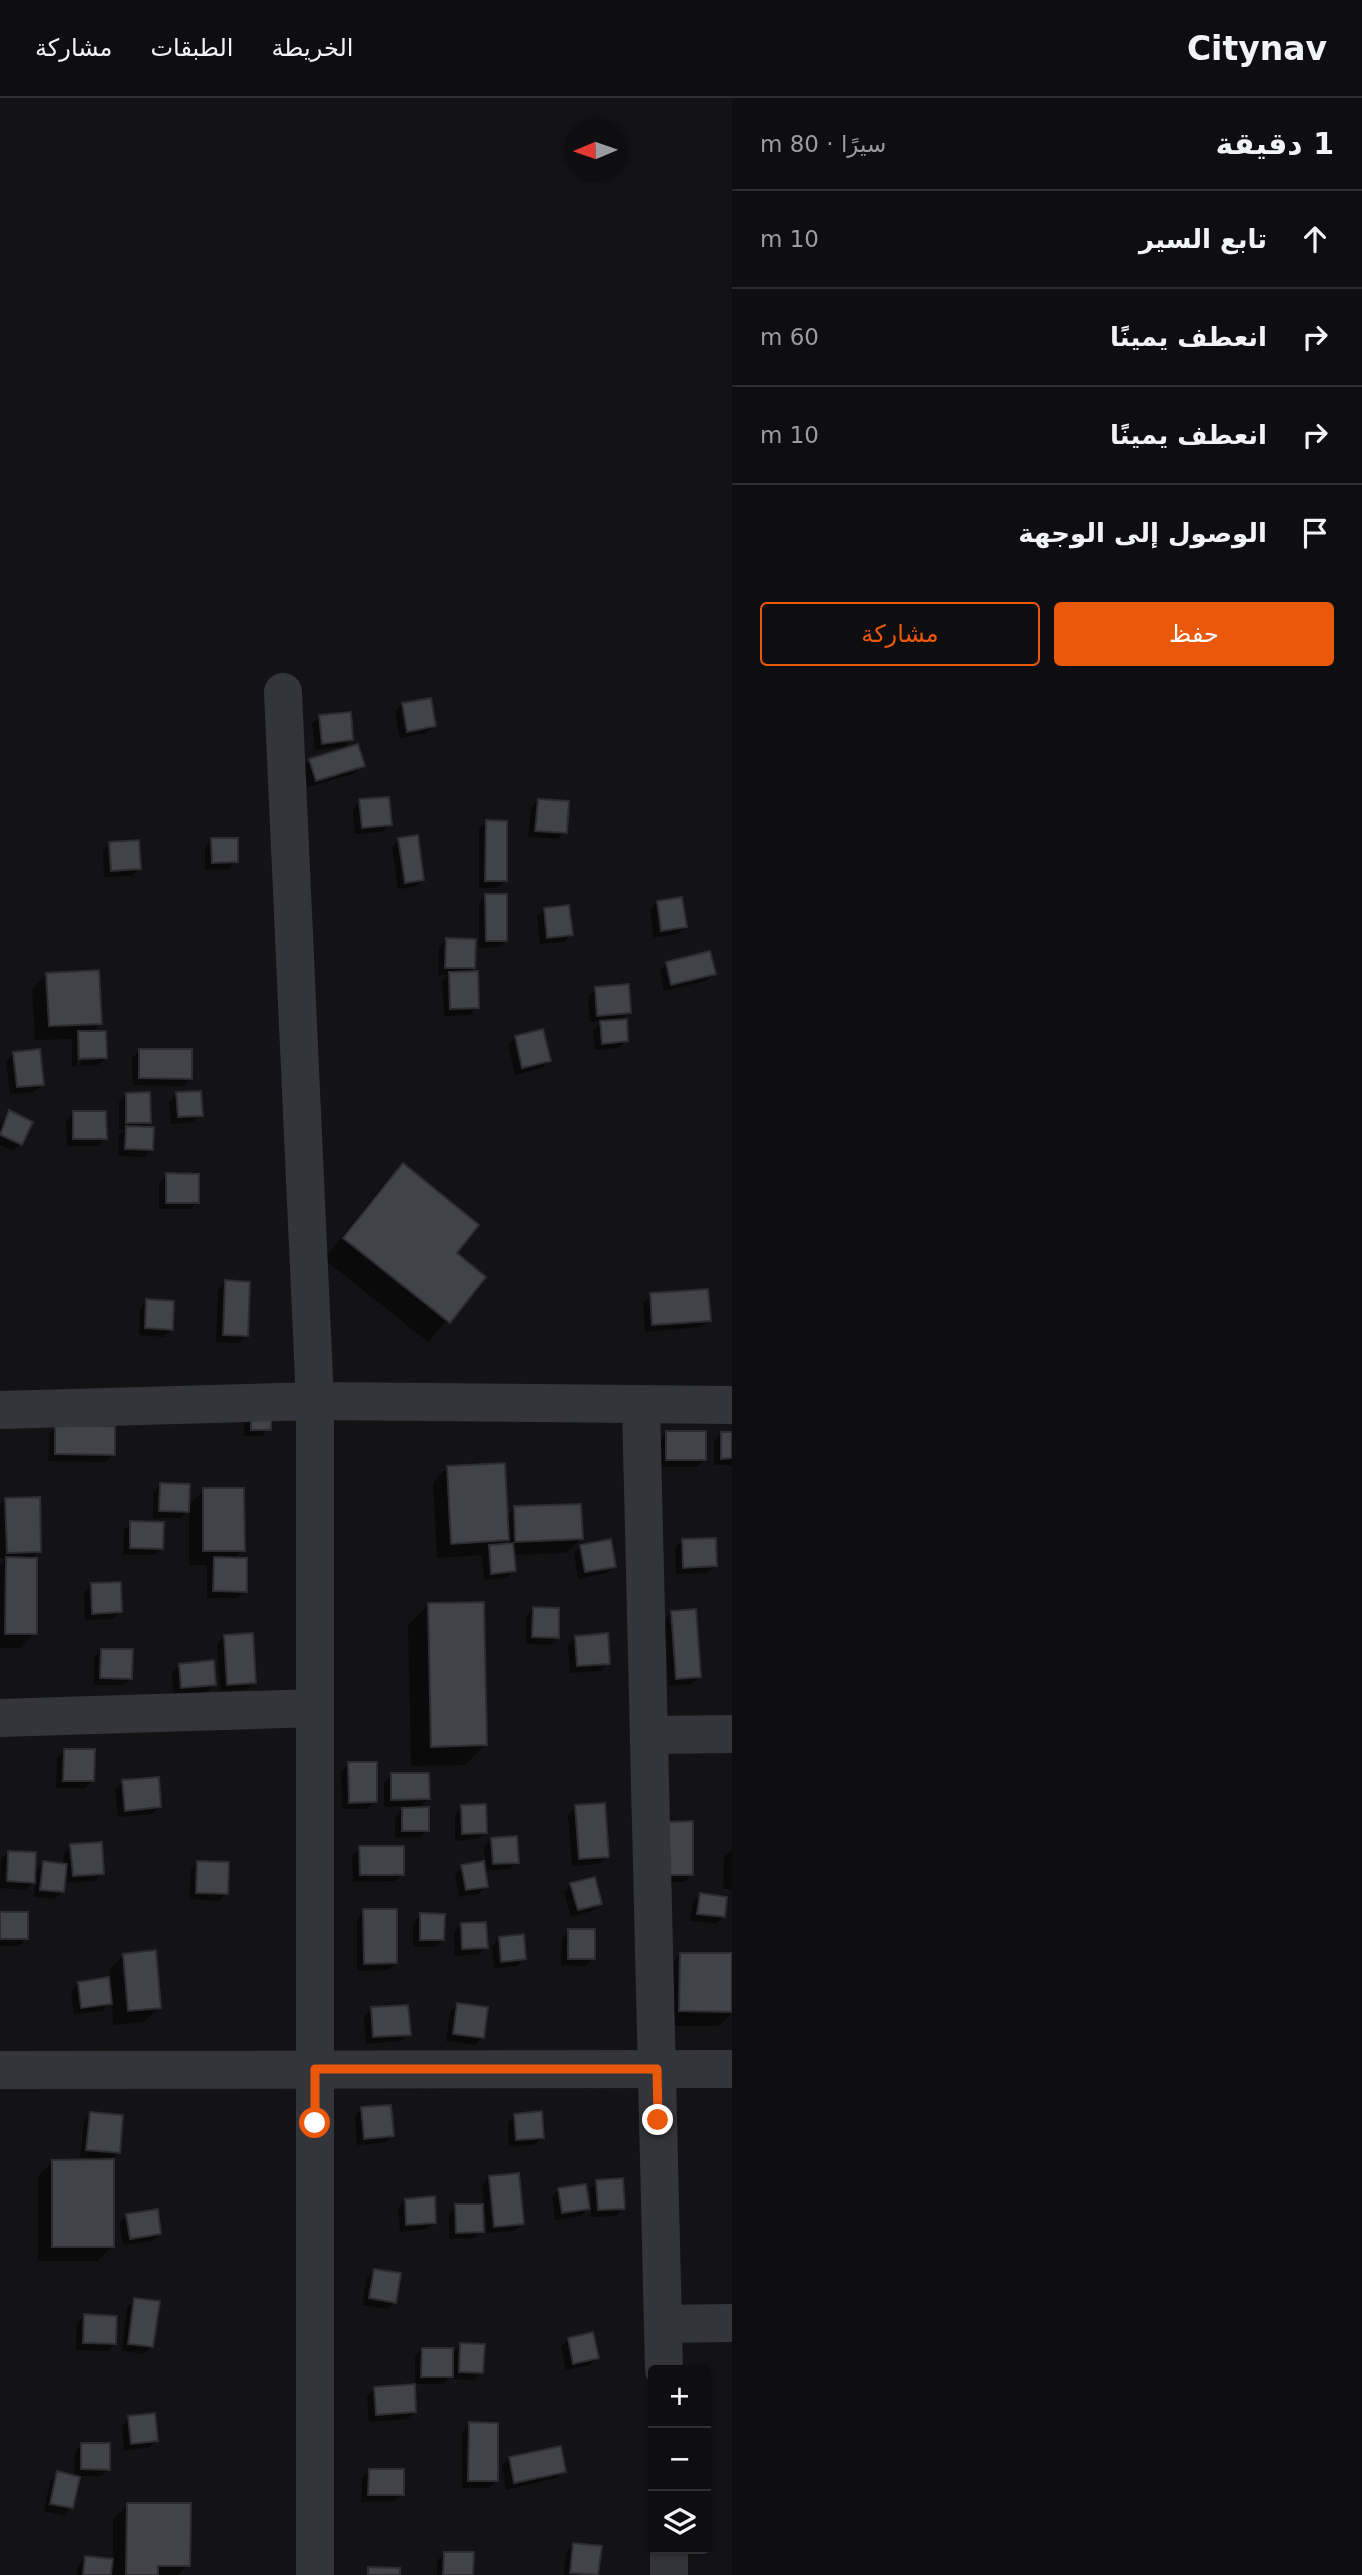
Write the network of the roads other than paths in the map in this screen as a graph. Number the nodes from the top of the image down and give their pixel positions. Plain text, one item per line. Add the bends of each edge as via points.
1 (283, 692) dead end
2 (315, 1401) junction
3 (641, 1404) junction
4 (732, 1405) edge
5 (0, 1410) edge
6 (315, 1708) junction
7 (0, 1718) edge
8 (732, 1734) edge
9 (650, 1735) junction
10 (732, 2068) edge
11 (315, 2069) junction
12 (657, 2069) junction
13 (0, 2070) edge
14 (732, 2323) edge
15 (663, 2324) junction
16 (664, 2365) edge
17 (669, 2554) edge
18 (315, 2575) edge
19 (669, 2575) edge

1 - 2 street
2 - 3 street
2 - 5 street
2 - 6 street
3 - 4 street
3 - 9 street
6 - 7 street
6 - 11 street
8 - 9 street
9 - 12 street
10 - 12 street
11 - 12 street
11 - 13 street
11 - 18 street
12 - 15 street
14 - 15 street
15 - 16 street
17 - 19 street

